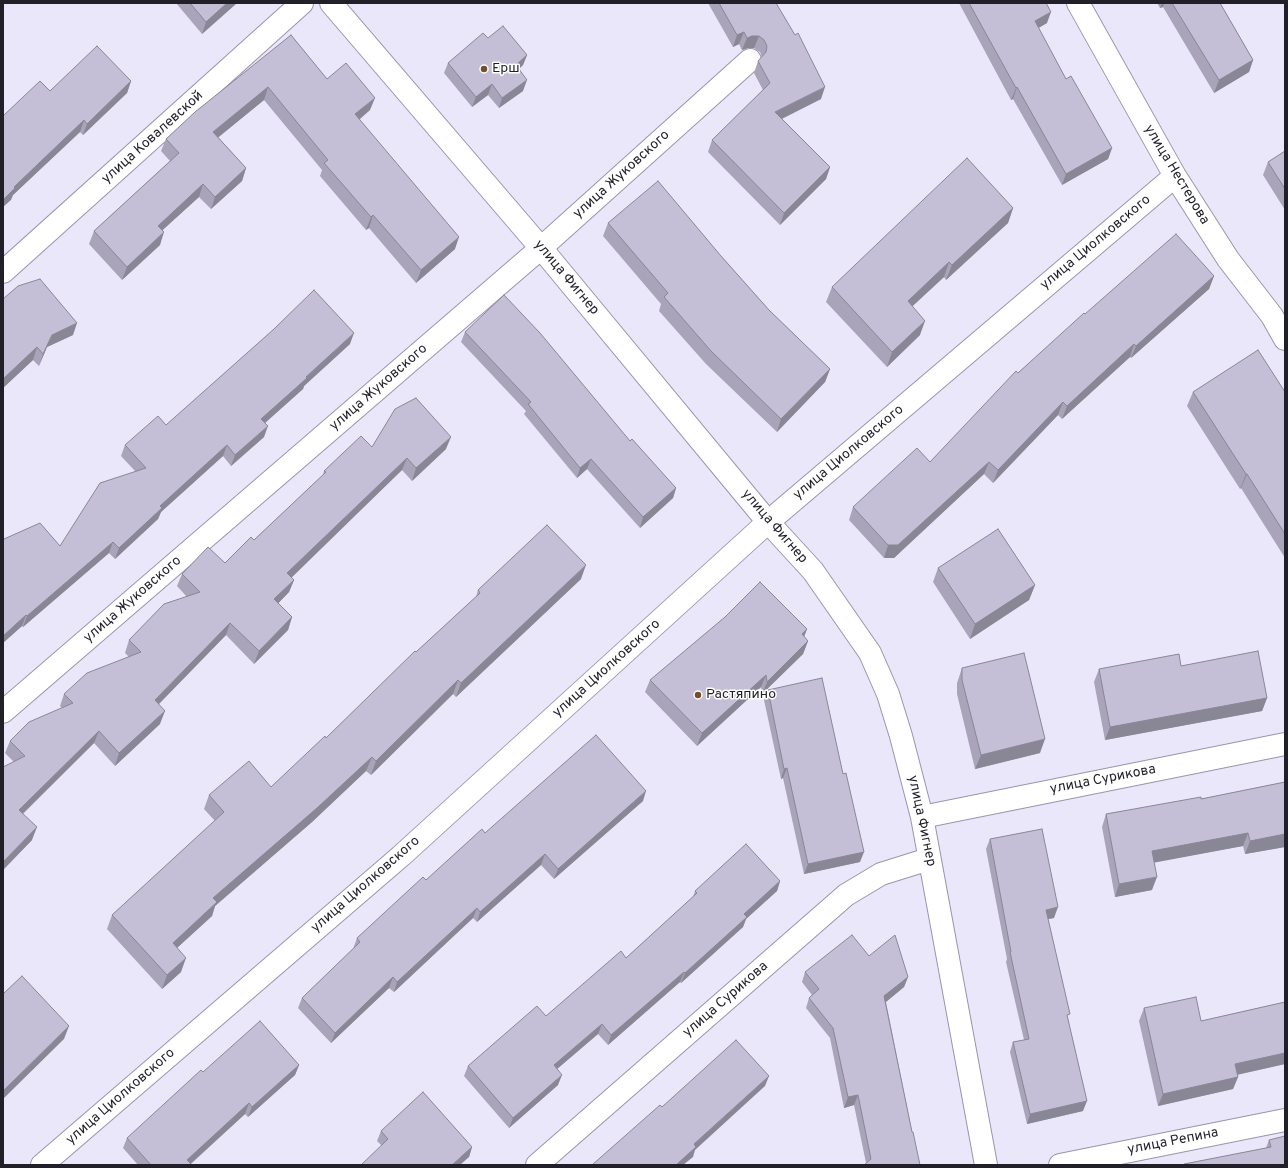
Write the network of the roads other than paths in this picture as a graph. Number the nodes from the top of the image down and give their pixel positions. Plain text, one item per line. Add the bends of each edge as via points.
1 (302, 3) edge
2 (331, 3) edge
3 (1078, 3) edge
4 (750, 60) dead end
5 (1175, 176) junction
6 (541, 248) junction
7 (3, 272) edge
8 (1285, 339) edge
9 (768, 522) junction
10 (3, 712) edge
11 (1285, 744) edge
12 (922, 817) junction
13 (930, 859) junction
14 (1285, 1120) edge
15 (42, 1165) edge
16 (537, 1165) edge
17 (986, 1165) edge
18 (1060, 1165) edge

1 - 7 street, улица Ковалевской
2 - 6 street, улица Фигнер
3 - 5 street, улица Нестерова
4 - 6 street, улица Жуковского
5 - 8 street, улица Нестерова via 1228,260 1272,316
5 - 9 street, улица Циолковского
6 - 9 street, улица Фигнер
6 - 10 street, улица Жуковского
9 - 12 street, улица Фигнер via 813,572 870,653 888,694
9 - 15 street, улица Циолковского via 401,856
11 - 12 street, улица Сурикова
12 - 13 street, улица Фигнер
13 - 16 street, улица Сурикова via 881,874 846,895
13 - 17 street, улица Фигнер
14 - 18 street, улица Репина

